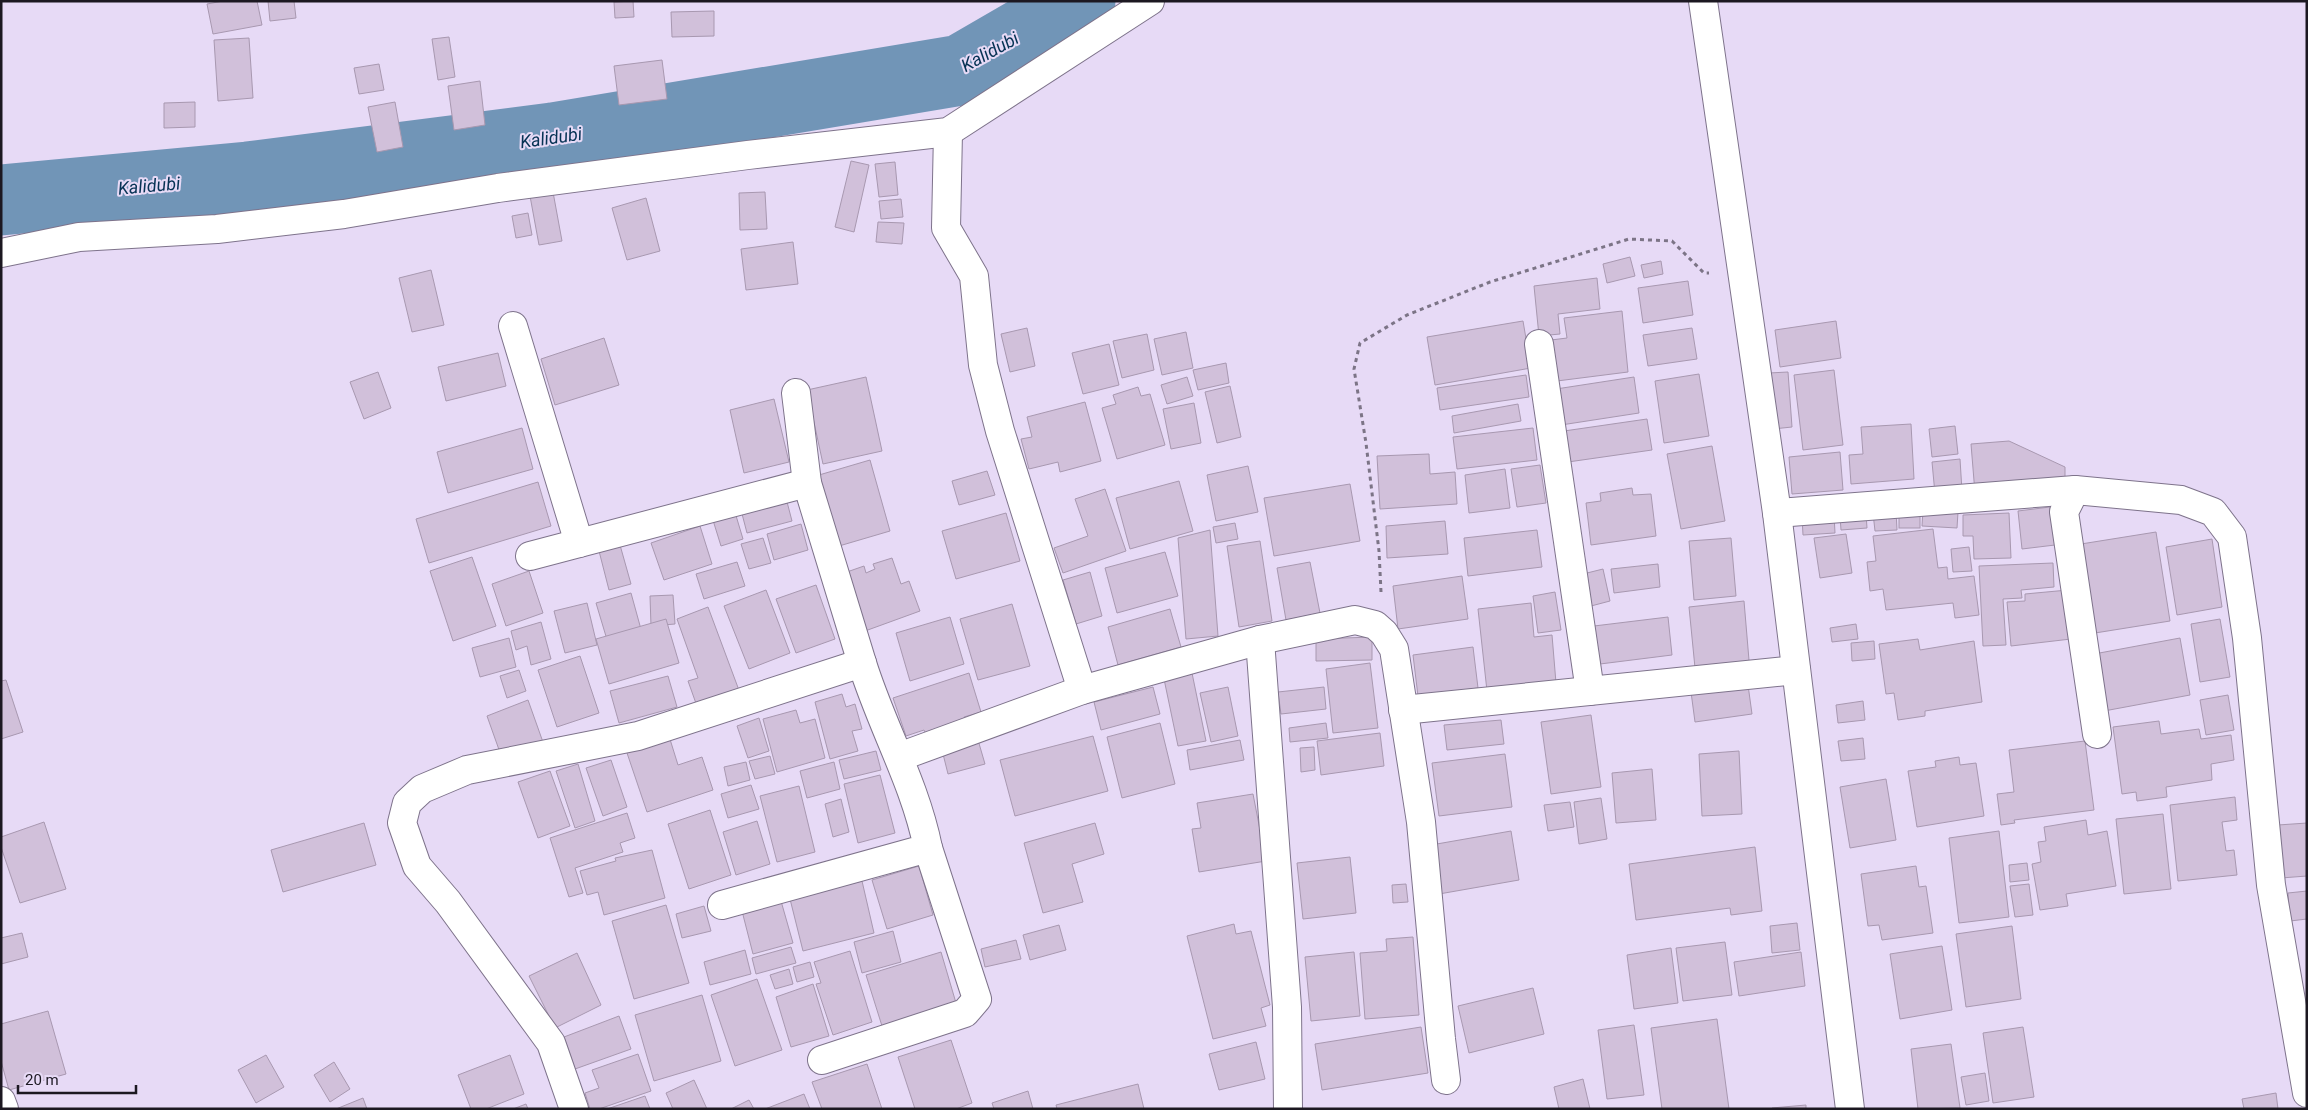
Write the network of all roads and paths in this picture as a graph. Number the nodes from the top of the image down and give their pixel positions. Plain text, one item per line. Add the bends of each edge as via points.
1 (1150, 1) edge
2 (1703, 1) edge
3 (948, 132) junction
4 (1, 253) edge
5 (1743, 275) junction
6 (513, 326) dead end
7 (1539, 344) dead end
8 (796, 393) dead end
9 (808, 483) junction
10 (2075, 490) junction
11 (1777, 513) junction
12 (579, 543) junction
13 (530, 556) dead end
14 (1384, 633) junction
15 (1260, 640) junction
16 (862, 663) junction
17 (1796, 670) junction
18 (1082, 690) junction
19 (1590, 691) junction
20 (1403, 710) junction
21 (2097, 734) dead end
22 (899, 757) junction
23 (928, 848) junction
24 (722, 905) dead end
25 (822, 1060) dead end
26 (1446, 1080) dead end
27 (2307, 1093) edge
28 (1, 1101) edge
29 (4, 1109) edge
30 (574, 1109) edge
31 (1288, 1109) edge
32 (1850, 1109) edge

1 - 3 street
2 - 5 street
3 - 4 street via 498,188 344,214 217,229 79,238
3 - 18 street via 946,228 974,276 983,365 1000,430
5 - 11 street
5 - 14 path via 1704,272 1672,240 1629,239 1490,282 1407,315 1360,343 1354,369 1379,551
6 - 12 street
7 - 19 street
8 - 9 street
9 - 12 street
9 - 16 street
10 - 11 street
10 - 21 street via 2064,512
10 - 27 street via 2181,500 2212,512 2232,538 2247,638 2272,885
11 - 17 street
12 - 13 street
14 - 15 street via 1375,624 1355,620
14 - 20 street via 1394,649
15 - 18 street
15 - 31 street via 1288,1007
16 - 22 street
16 - 30 street via 638,736 467,770 422,789 407,803 402,823 417,866 448,902 551,1043
17 - 19 street
17 - 32 street
18 - 22 street
19 - 20 street
20 - 26 street via 1421,822
22 - 23 street
23 - 24 street
23 - 25 street via 976,999 966,1013
28 - 29 street

